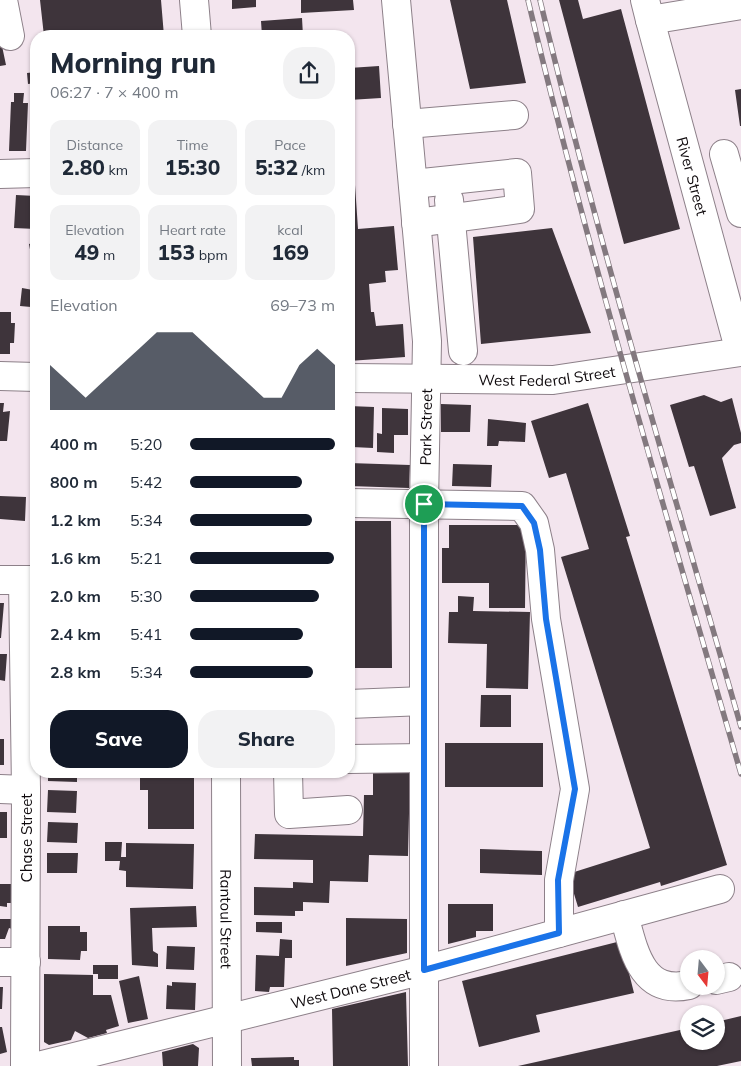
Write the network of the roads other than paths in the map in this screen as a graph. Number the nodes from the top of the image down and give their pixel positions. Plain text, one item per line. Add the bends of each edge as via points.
1 (4, 0) edge
2 (194, 0) edge
3 (396, 0) edge
4 (741, 5) edge
5 (648, 10) edge
6 (196, 30) edge
7 (10, 36) dead end
8 (514, 115) dead end
9 (407, 124) junction
10 (733, 152) edge
11 (690, 167) junction
12 (0, 174) edge
13 (30, 174) edge
14 (447, 181) junction
15 (412, 184) junction
16 (741, 213) edge
17 (451, 218) junction
18 (416, 223) junction
19 (459, 295) junction
20 (423, 299) junction
21 (463, 351) dead end
22 (740, 354) edge
23 (0, 376) edge
24 (30, 377) edge
25 (355, 378) edge
26 (427, 379) junction
27 (355, 503) edge
28 (424, 504) junction
29 (20, 580) edge
30 (424, 701) junction
31 (355, 704) edge
32 (424, 758) junction
33 (355, 759) edge
34 (226, 778) edge
35 (288, 778) edge
36 (13, 790) edge
37 (348, 810) dead end
38 (720, 889) dead end
39 (624, 915) junction
40 (559, 933) junction
41 (13, 962) edge
42 (424, 970) junction
43 (680, 987) edge
44 (226, 1019) junction
45 (25, 1066) edge
46 (38, 1066) edge
47 (227, 1066) edge
48 (424, 1066) edge

1 - 7 main road
2 - 6 main road
3 - 9 main road, Park Street
4 - 5 main road
5 - 11 main road, River Street
8 - 9 main road
9 - 15 main road, Park Street
10 - 11 main road
10 - 16 main road
11 - 22 main road, River Street
12 - 13 main road
14 - 15 main road
14 - 17 main road
14 - 17 main road via 517,173 520,209
15 - 18 main road, Park Street
17 - 18 main road
17 - 19 main road
18 - 20 main road, Park Street
19 - 20 main road
19 - 21 main road
20 - 26 main road, Park Street
22 - 26 main road, West Federal Street via 553,380
23 - 24 main road
25 - 26 main road, West Federal Street
26 - 28 main road, Park Street
27 - 28 main road
28 - 30 main road, Park Street
28 - 40 main road via 522,506 534,523 546,619 575,789 558,880
29 - 36 main road, Chase Street
30 - 31 main road
30 - 32 main road, Park Street
32 - 33 main road
32 - 42 main road, Park Street
34 - 44 main road, Rantoul Street
35 - 37 main road via 290,814
36 - 41 main road, Chase Street
38 - 39 main road, West Dane Street
39 - 40 main road, West Dane Street
39 - 43 main road via 641,964 650,978 658,985
40 - 42 main road, West Dane Street
41 - 45 main road, Chase Street
42 - 44 main road, West Dane Street
42 - 48 main road, Park Street
44 - 46 main road, West Dane Street
44 - 47 main road, Rantoul Street

